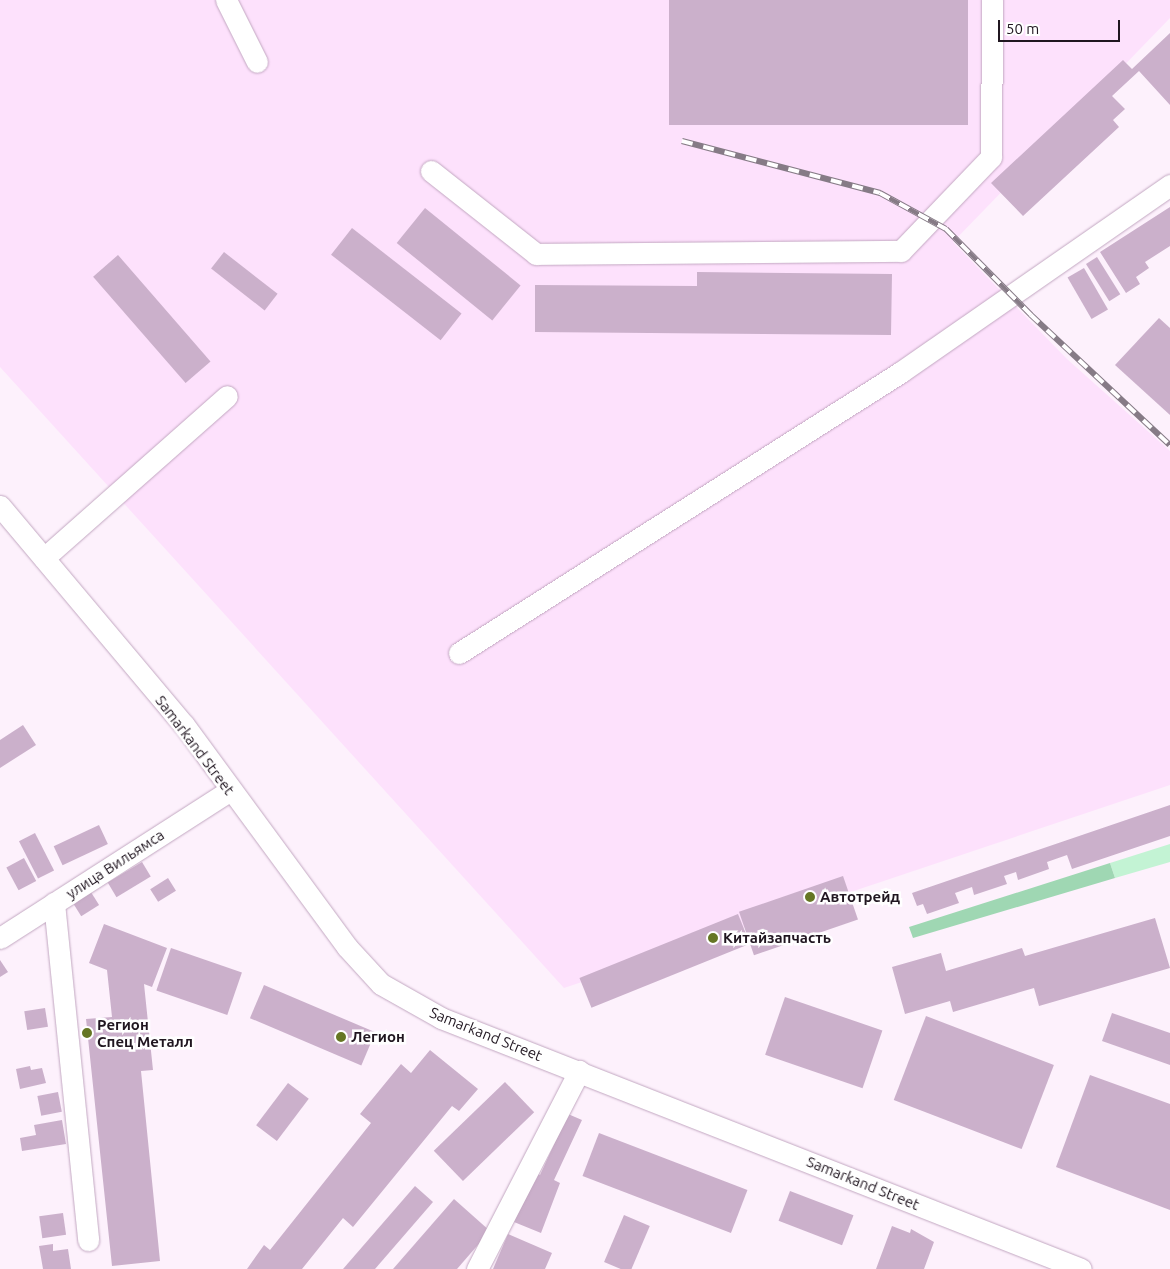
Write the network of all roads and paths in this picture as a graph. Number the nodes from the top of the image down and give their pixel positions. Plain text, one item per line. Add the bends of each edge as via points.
1 (226, 0) edge
2 (992, 0) edge
3 (256, 62) dead end
4 (431, 171) dead end
5 (1170, 185) edge
6 (228, 396) dead end
7 (0, 506) edge
8 (44, 558) junction
9 (460, 653) dead end
10 (229, 791) junction
11 (54, 903) junction
12 (0, 938) edge
13 (579, 1071) junction
14 (88, 1240) dead end
15 (476, 1269) edge
16 (1081, 1269) edge

1 - 3 street
2 - 4 street via 991,157 902,251 536,254
5 - 9 street via 901,372
6 - 8 street
7 - 8 street, Samarkand Street
8 - 10 street, Samarkand Street via 184,725
10 - 11 street, улица Вильямса
10 - 13 street, Samarkand Street via 347,946 381,984 441,1018
11 - 12 street, улица Вильямса
11 - 14 street
13 - 15 street
13 - 16 street, Samarkand Street

